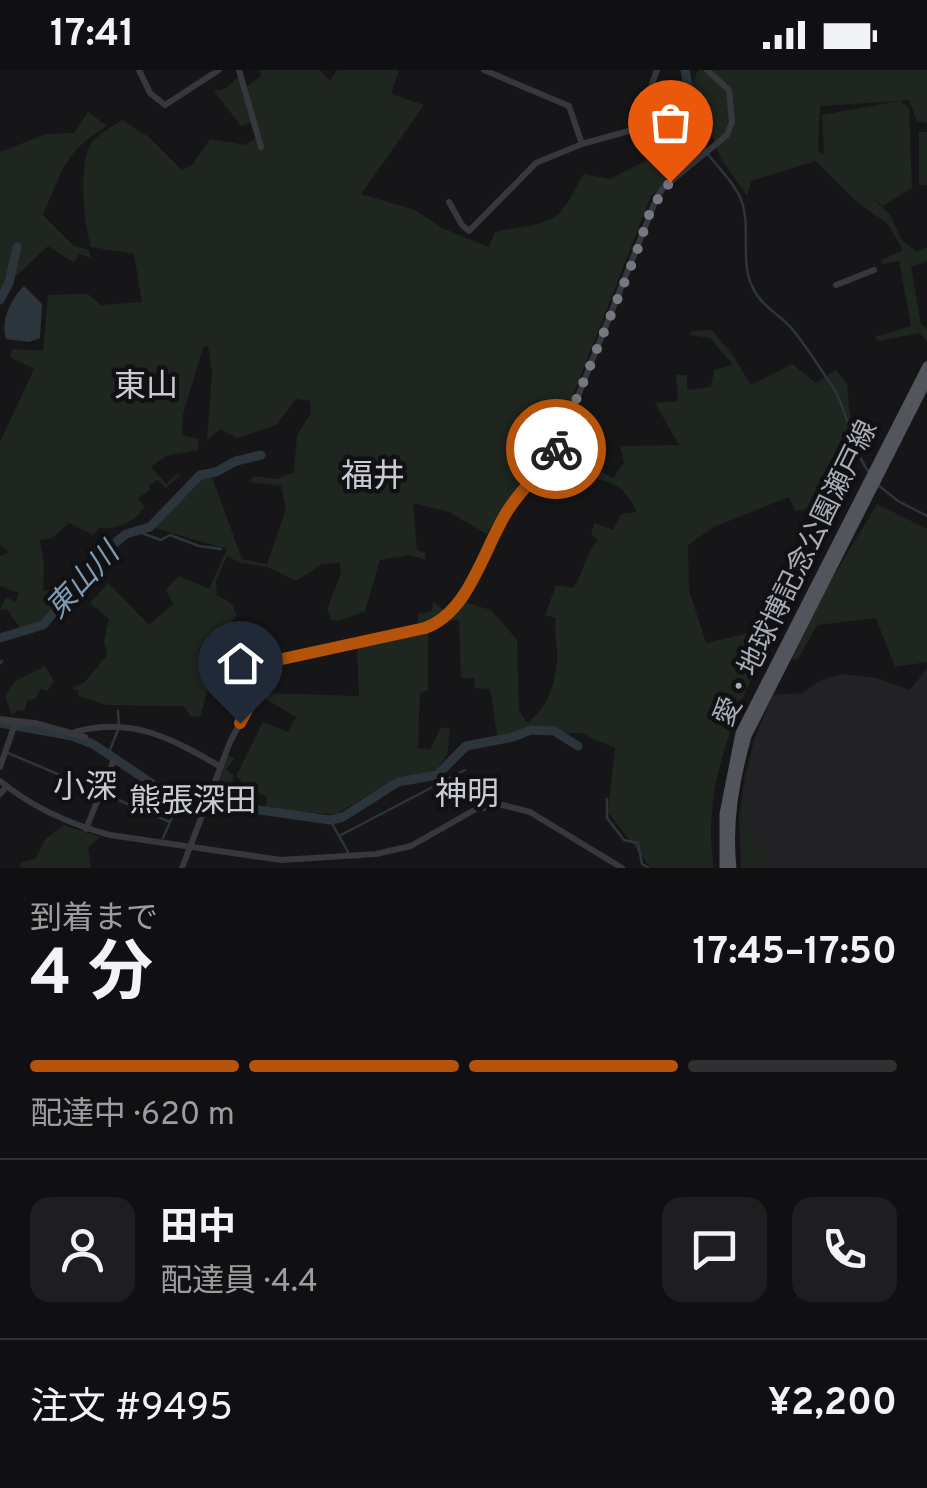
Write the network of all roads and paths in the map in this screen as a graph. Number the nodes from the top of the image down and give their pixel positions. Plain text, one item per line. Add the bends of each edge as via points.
1 (139, 70) edge
2 (219, 70) edge
3 (240, 70) edge
4 (484, 70) edge
5 (657, 70) edge
6 (707, 70) edge
7 (582, 144) junction
8 (260, 147) dead end
9 (449, 202) dead end
10 (874, 270) dead end
11 (836, 285) dead end
12 (927, 367) edge
13 (927, 381) edge
14 (904, 417) junction
15 (869, 488) junction
16 (0, 719) edge
17 (16, 723) junction
18 (75, 732) junction
19 (85, 737) dead end
20 (114, 762) dead end
21 (0, 767) edge
22 (221, 767) junction
23 (3, 783) edge
24 (0, 794) edge
25 (86, 829) junction
26 (192, 846) junction
27 (182, 868) edge
28 (622, 868) edge
29 (724, 868) edge
30 (732, 868) edge

1 - 2 street via 150,93 166,105
3 - 8 street
4 - 7 street via 570,106
5 - 7 street via 632,130
6 - 22 street via 729,90 732,122 726,135 657,197 559,444 505,513 454,609 425,628 273,661
7 - 9 street via 536,163 469,231
10 - 11 street
12 - 14 main road, 愛・地球博記念公園瀬戸線
13 - 14 main road, 愛・地球博記念公園瀬戸線
14 - 15 main road, 愛・地球博記念公園瀬戸線
15 - 29 main road, 愛・地球博記念公園瀬戸線 via 740,734 724,814
15 - 30 main road, 愛・地球博記念公園瀬戸線 via 747,736 730,813
16 - 17 street
17 - 18 street
17 - 21 street
18 - 19 street
18 - 22 street via 99,726 152,731
20 - 25 street
22 - 26 street
23 - 24 street
23 - 25 street
25 - 26 street
26 - 27 street
26 - 28 street via 280,860 394,852 476,809 503,805 530,812

